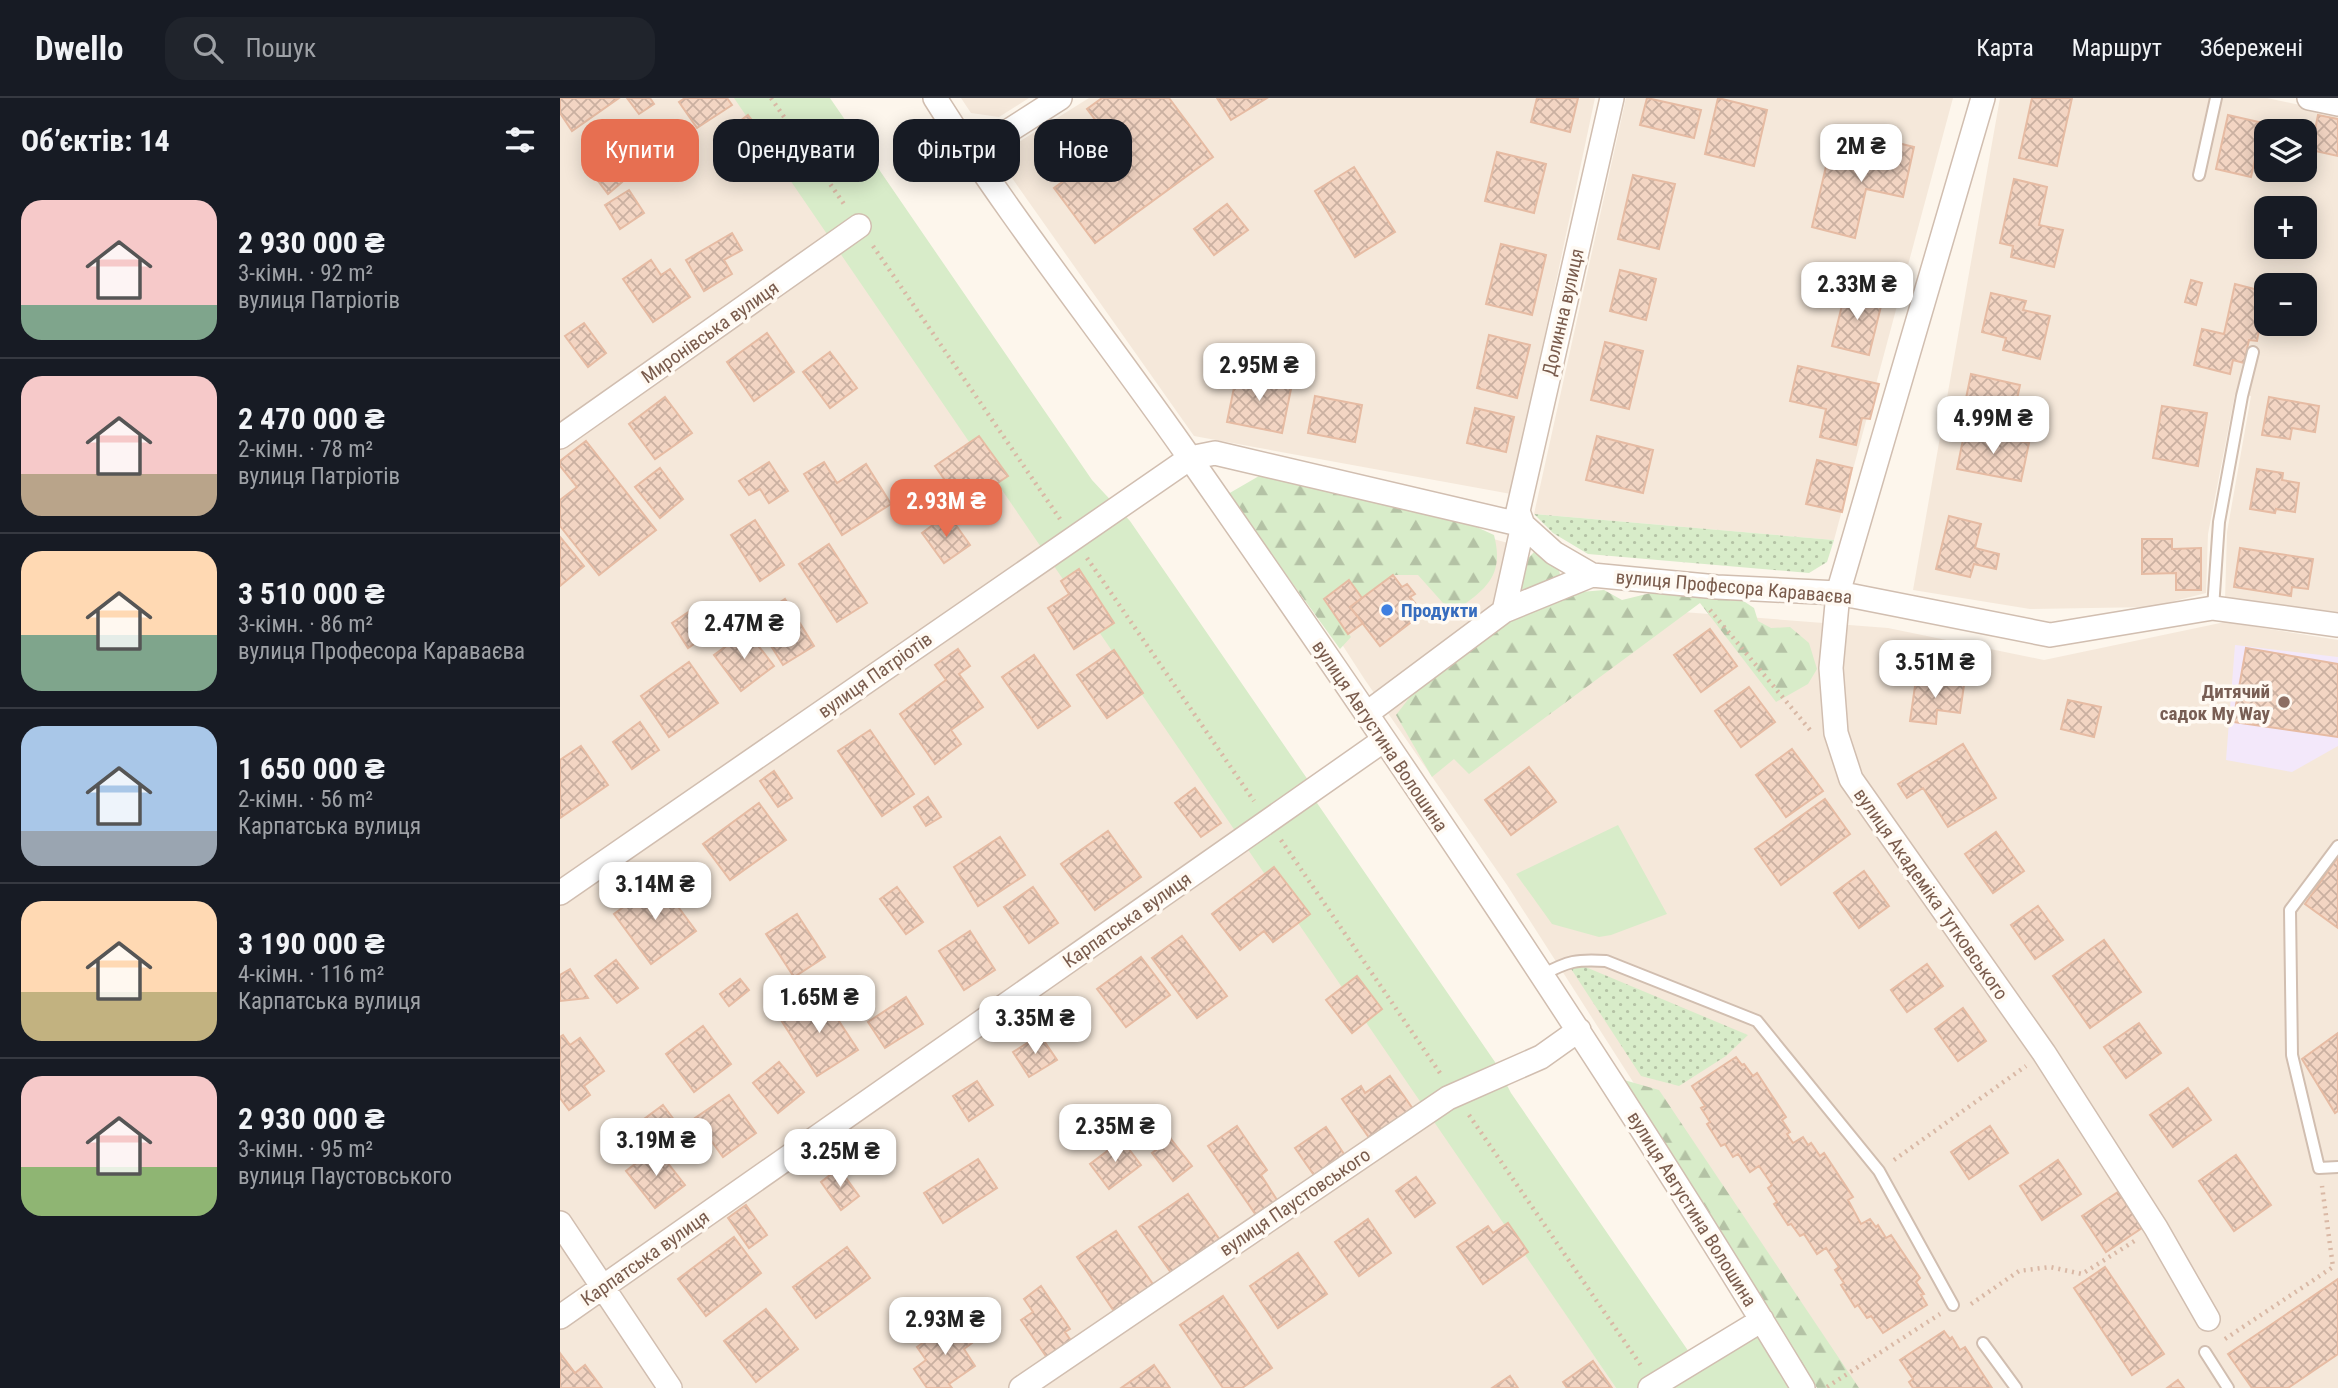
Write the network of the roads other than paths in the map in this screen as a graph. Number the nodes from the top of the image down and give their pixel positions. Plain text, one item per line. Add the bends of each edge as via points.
1 (935, 98) edge
2 (1060, 98) edge
3 (1612, 98) edge
4 (1983, 98) edge
5 (2216, 98) edge
6 (2309, 98) edge
7 (2338, 104) edge
8 (948, 119) edge
9 (1020, 124) edge
10 (2199, 175) dead end
11 (991, 182) edge
12 (859, 226) road end
13 (2253, 352) dead end
14 (560, 437) edge
15 (1190, 458) junction
16 (1523, 525) junction
17 (1592, 575) junction
18 (1838, 593) junction
19 (2213, 608) junction
20 (1504, 611) junction
21 (2338, 625) edge
22 (1366, 714) junction
23 (1384, 740) junction
24 (2338, 846) edge
25 (560, 892) edge
26 (1542, 975) junction
27 (1579, 1030) junction
28 (2338, 1167) edge
29 (560, 1223) edge
30 (604, 1287) junction
31 (1953, 1305) road end
32 (560, 1317) edge
33 (2208, 1319) dead end
34 (1762, 1320) junction
35 (1983, 1343) dead end
36 (2205, 1352) road end
37 (1653, 1387) edge
38 (670, 1388) edge
39 (1021, 1388) edge
40 (1803, 1388) edge
41 (2016, 1388) edge
42 (2228, 1388) edge

1 - 8 street, вулиця Августина Волошина
2 - 9 street
3 - 16 street, Долинна вулиця via 1518,511
4 - 18 street, вулиця Академіка Тутковського
5 - 10 lane
6 - 7 street
11 - 15 street, вулиця Августина Волошина
12 - 14 street, Миронівська вулиця
13 - 19 lane via 2219,522
15 - 16 street, вулиця Професора Караваєва via 1215,453
15 - 22 street, вулиця Августина Волошина
15 - 25 street, вулиця Патріотів
16 - 17 street, вулиця Професора Караваєва via 1555,553
16 - 20 street, Долинна вулиця
17 - 18 street, вулиця Професора Караваєва
17 - 20 street
18 - 19 street, вулиця Професора Караваєва via 2050,635
18 - 33 street, вулиця Академіка Тутковського via 1831,668 1836,733 1851,779 2044,1053 2156,1227
19 - 21 street, вулиця Професора Караваєва
20 - 22 street
22 - 23 street, вулиця Августина Волошина
23 - 26 street, вулиця Августина Волошина
23 - 30 street, Карпатська вулиця
24 - 28 lane via 2290,910 2292,1055 2319,1168
26 - 27 street, вулиця Августина Волошина
26 - 31 lane via 1580,959 1606,961 1757,1021 1879,1171
27 - 34 street, вулиця Августина Волошина
27 - 39 street, вулиця Паустовського via 1541,1057 1455,1095
29 - 30 street
30 - 32 street, Карпатська вулиця
30 - 38 street
34 - 37 street
34 - 40 street, вулиця Августина Волошина
35 - 41 lane
36 - 42 lane

